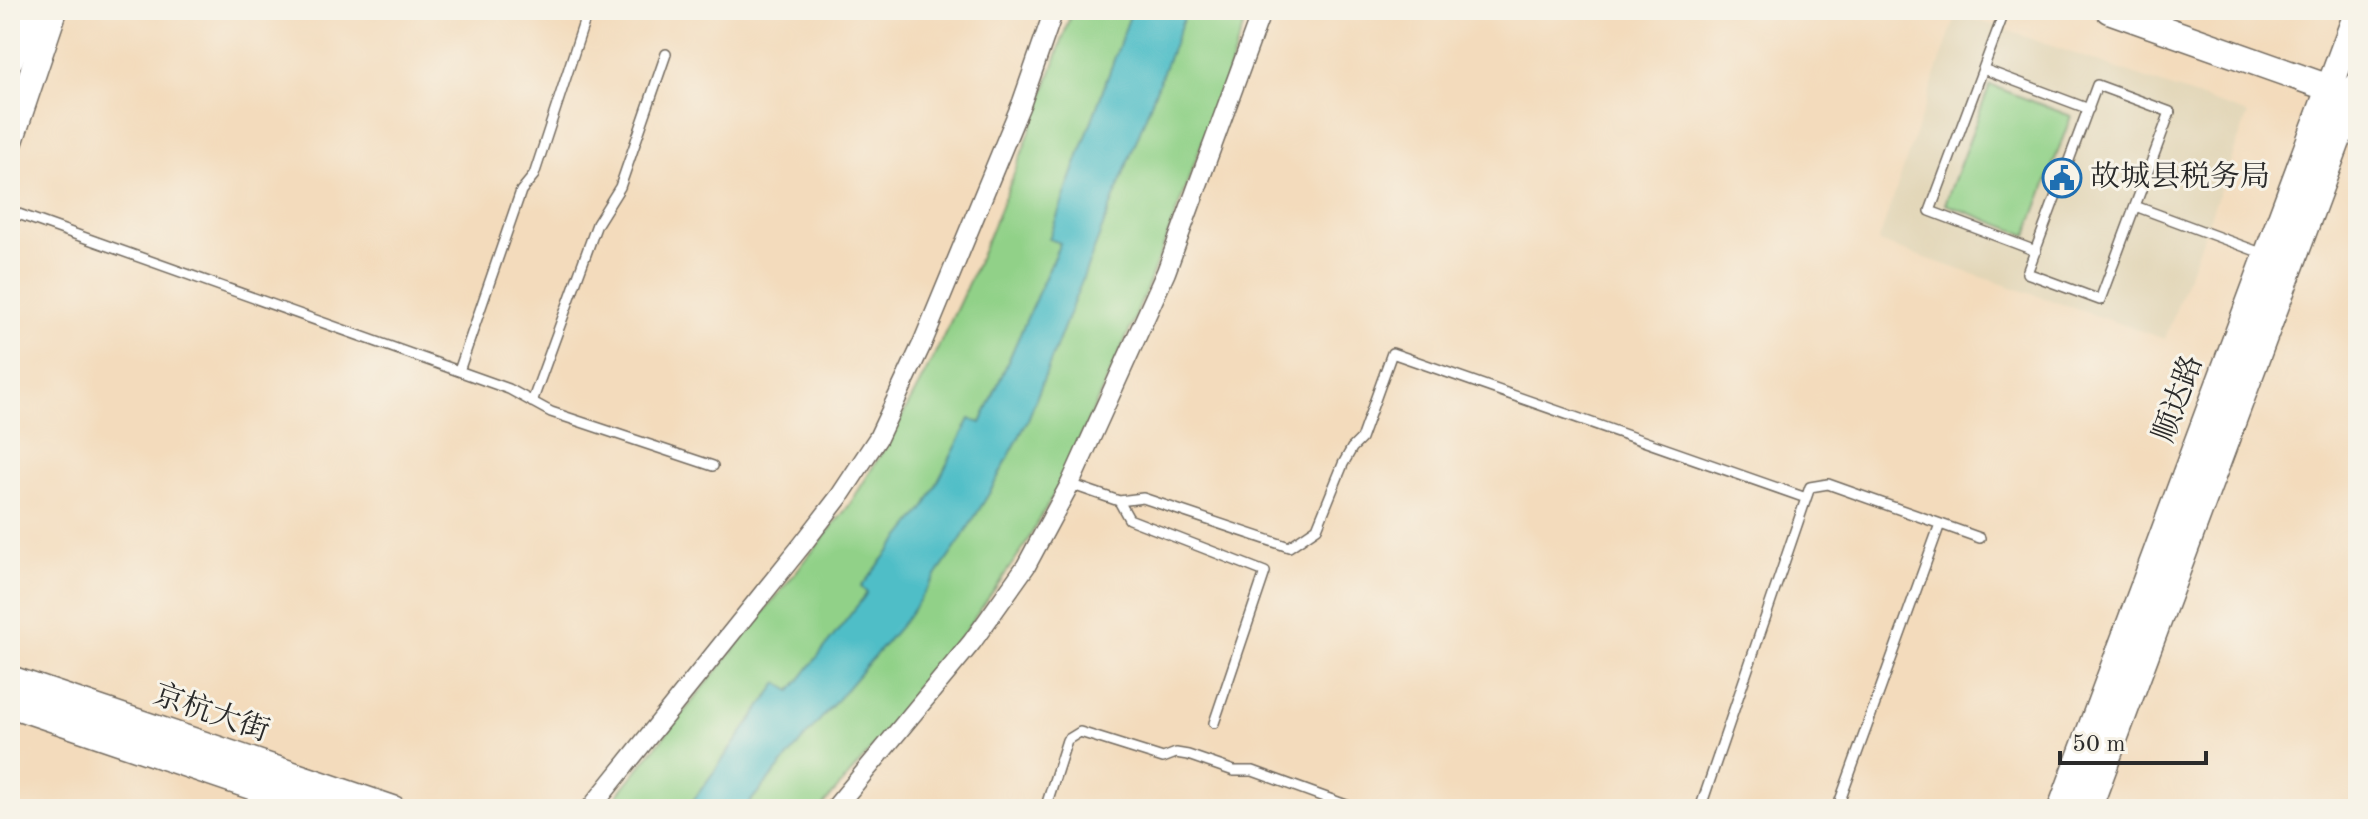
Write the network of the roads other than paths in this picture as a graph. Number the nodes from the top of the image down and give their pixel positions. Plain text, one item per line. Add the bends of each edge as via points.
1 (27, 10) edge
2 (54, 10) edge
3 (1054, 10) edge
4 (1262, 10) edge
5 (2005, 10) edge
6 (2109, 10) edge
7 (2358, 11) edge
8 (587, 13) dead end
9 (666, 54) dead end
10 (10, 59) edge
11 (1983, 69) junction
12 (2347, 90) edge
13 (2089, 109) junction
14 (10, 141) edge
15 (2135, 206) junction
16 (10, 211) edge
17 (2036, 251) junction
18 (2267, 256) junction
19 (459, 371) junction
20 (532, 402) junction
21 (713, 466) dead end
22 (1070, 484) junction
23 (1806, 498) junction
24 (1119, 501) junction
25 (1940, 524) junction
26 (1980, 538) dead end
27 (10, 679) edge
28 (10, 704) edge
29 (1214, 723) dead end
30 (319, 809) edge
31 (393, 809) edge
32 (590, 809) edge
33 (834, 809) edge
34 (1045, 809) edge
35 (1357, 809) edge
36 (1700, 809) edge
37 (1837, 809) edge
38 (2061, 809) edge
39 (2088, 809) edge

1 - 10 main road
2 - 14 main road
3 - 32 street via 1016,117 878,438 802,545
4 - 22 street via 1166,272
5 - 11 lane
6 - 12 main road
7 - 12 main road, 顺达路
8 - 19 lane via 534,175 521,191
9 - 20 lane via 620,187 597,224
11 - 13 lane
11 - 17 lane via 1930,211
12 - 18 main road, 顺达路
12 - 39 main road, 顺达路
13 - 15 lane via 2097,85 2170,112
13 - 17 lane
15 - 17 lane via 2100,300 2027,273
15 - 18 lane
16 - 19 lane
18 - 38 main road, 顺达路
19 - 20 lane
20 - 21 lane
22 - 24 lane
22 - 33 street via 1026,566 972,642
23 - 24 lane via 1392,353 1361,439 1343,464 1317,528 1289,547 1143,498
23 - 25 lane via 1810,487 1828,484
23 - 36 lane
24 - 29 lane via 1129,519 1265,572
25 - 26 lane
25 - 37 lane
27 - 31 main road, 京杭大街
28 - 30 main road, 京杭大街
34 - 35 lane via 1067,740 1080,732 1163,758 1176,753 1234,771 1253,771

